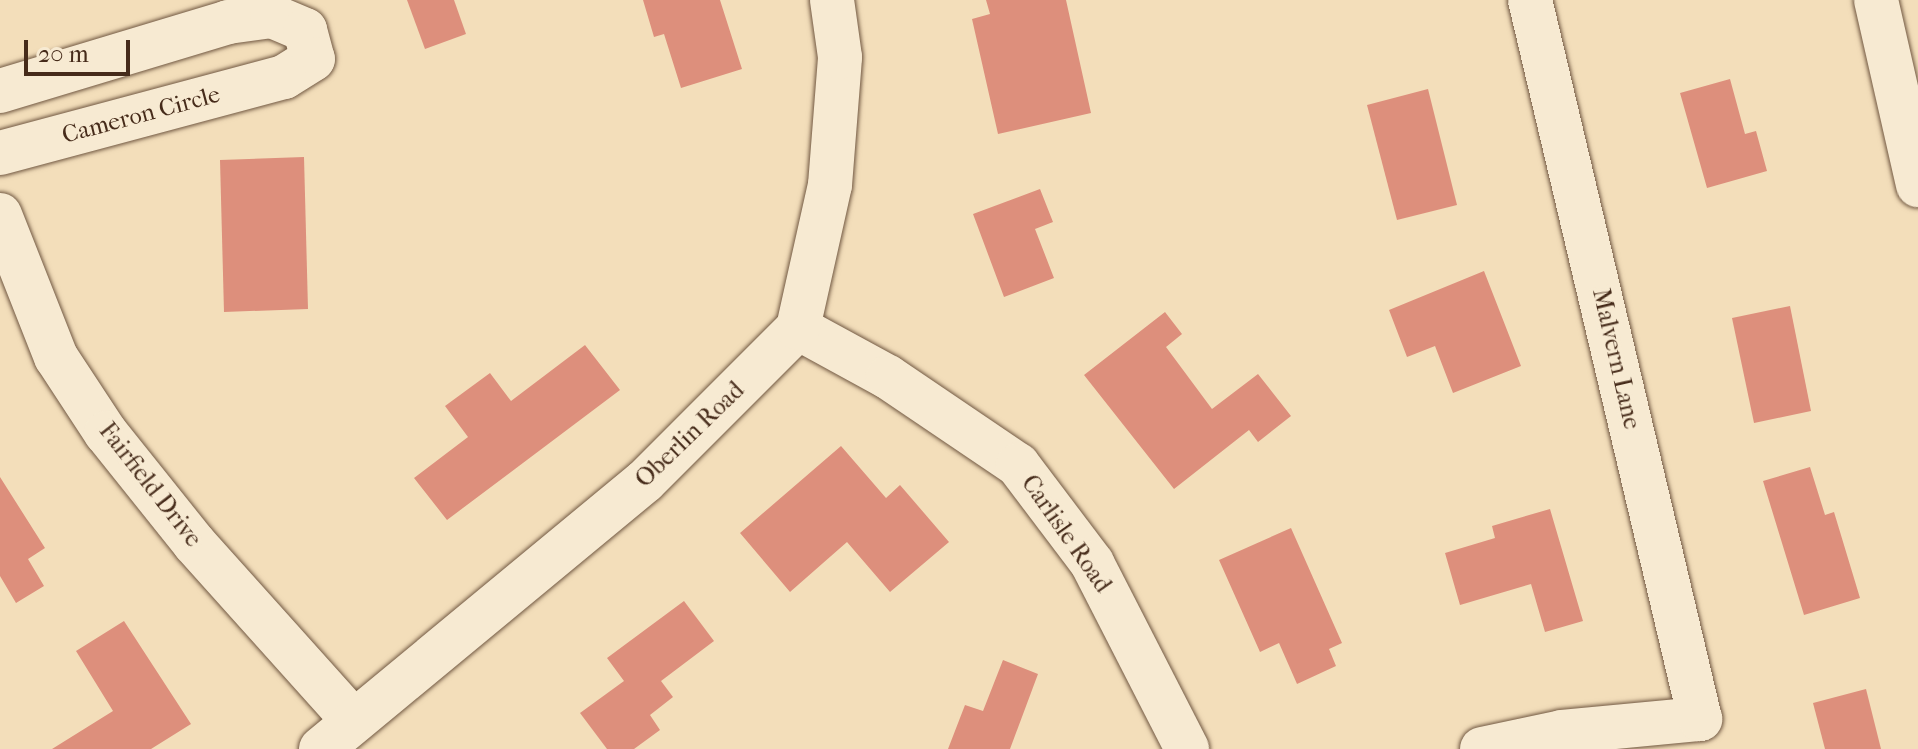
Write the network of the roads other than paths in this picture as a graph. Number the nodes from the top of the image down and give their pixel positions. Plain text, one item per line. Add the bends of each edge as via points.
1 (832, 0) edge
2 (1530, 0) edge
3 (1876, 0) edge
4 (0, 91) edge
5 (0, 153) edge
6 (1918, 185) edge
7 (0, 215) edge
8 (798, 328) junction
9 (353, 720) junction
10 (321, 749) edge
11 (1187, 749) edge
12 (1482, 749) edge

1 - 8 street via 840,57 830,185
2 - 12 street, Malvern Lane via 1700,719 1562,732
3 - 6 street
4 - 5 street, Cameron Circle via 228,22 272,16 305,30 313,59 284,77
7 - 9 street, Fairfield Drive via 56,357 106,433 194,543
8 - 9 street, Oberlin Road via 645,481
8 - 11 street, Carlisle Road via 888,377 1018,465 1092,563
9 - 10 street, Oberlin Road

